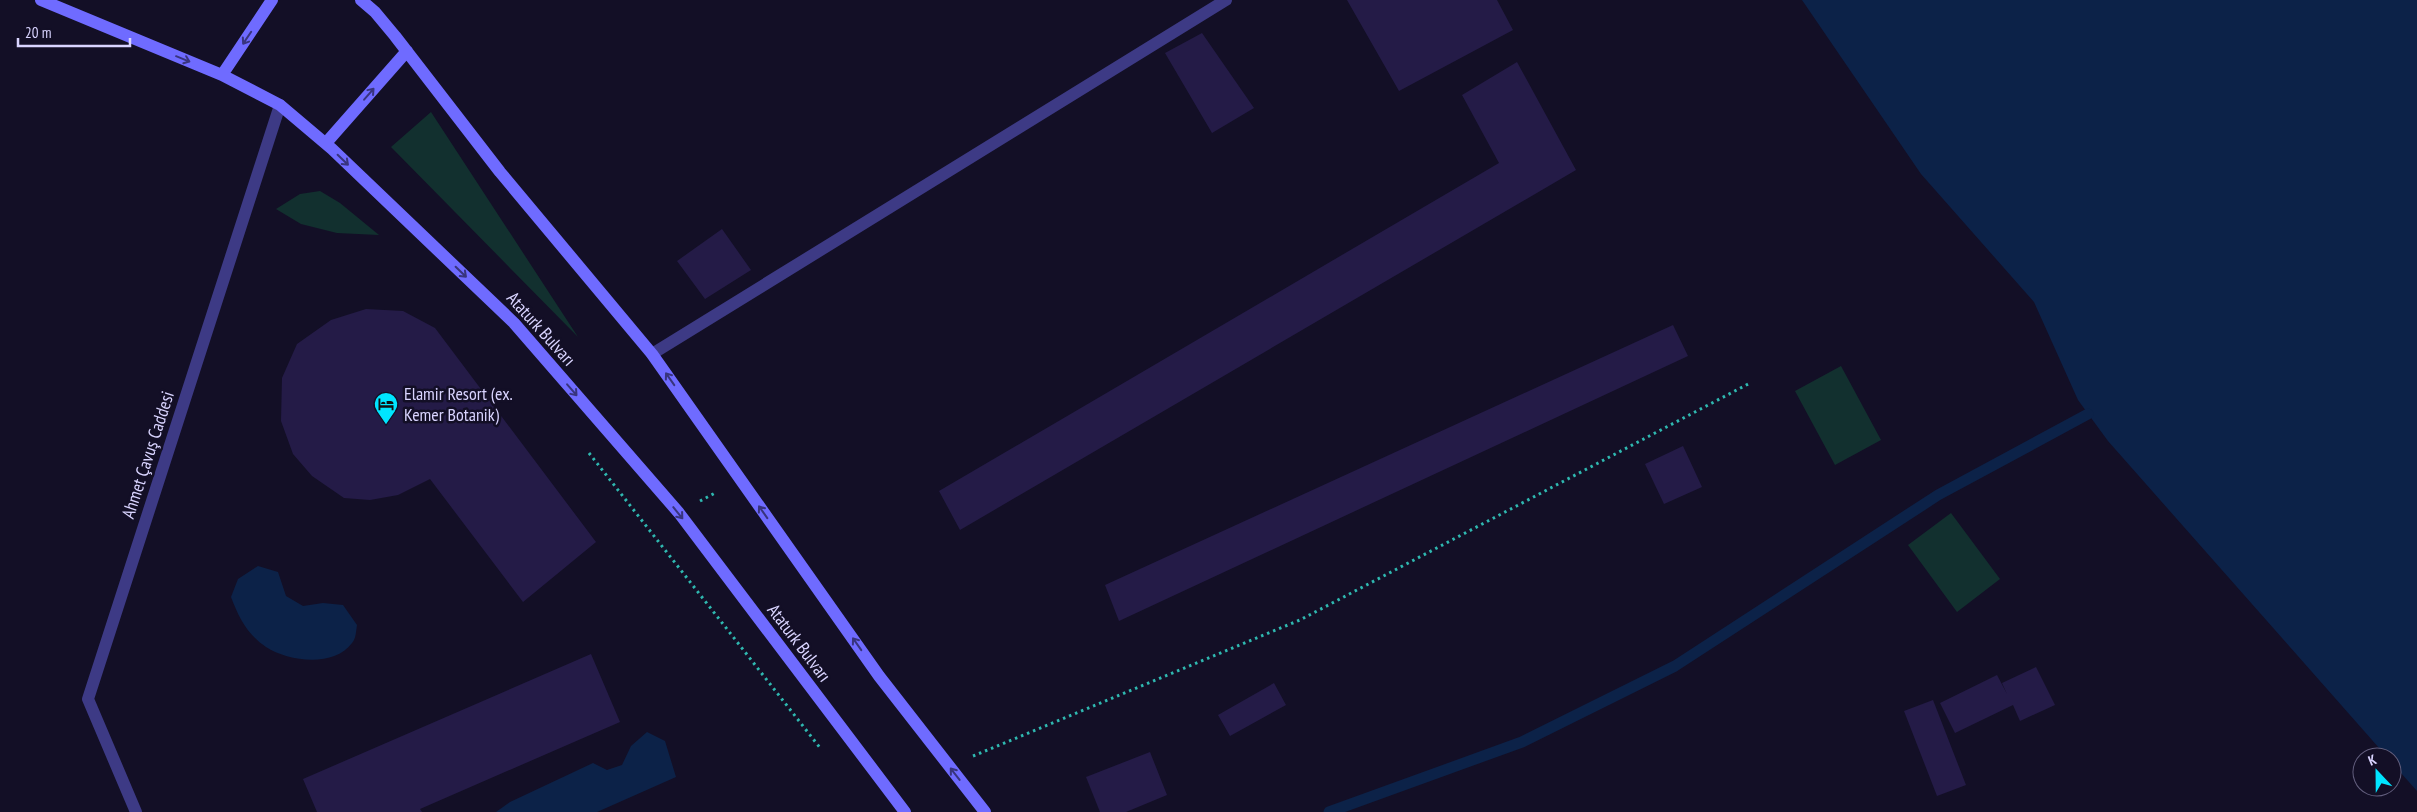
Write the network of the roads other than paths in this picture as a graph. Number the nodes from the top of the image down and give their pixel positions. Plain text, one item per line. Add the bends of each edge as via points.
1 (41, 0) edge
2 (272, 0) edge
3 (361, 0) edge
4 (1226, 0) edge
5 (407, 51) junction
6 (222, 75) junction
7 (280, 105) junction
8 (326, 144) junction
9 (652, 354) junction
10 (136, 812) edge
11 (906, 812) edge
12 (986, 812) edge

1 -> 6 main road, Ataturk Bulvarı
2 -> 6 main road
3 - 5 main road
4 - 9 street
8 -> 5 main road
5 - 9 main road via 500,172
6 - 7 main road, Ataturk Bulvarı
7 - 8 main road, Ataturk Bulvarı
7 - 10 street, Ahmet Çavuş Caddesi via 88,699
8 -> 11 main road, Ataturk Bulvarı via 520,330 678,513
12 -> 9 main road via 879,676

